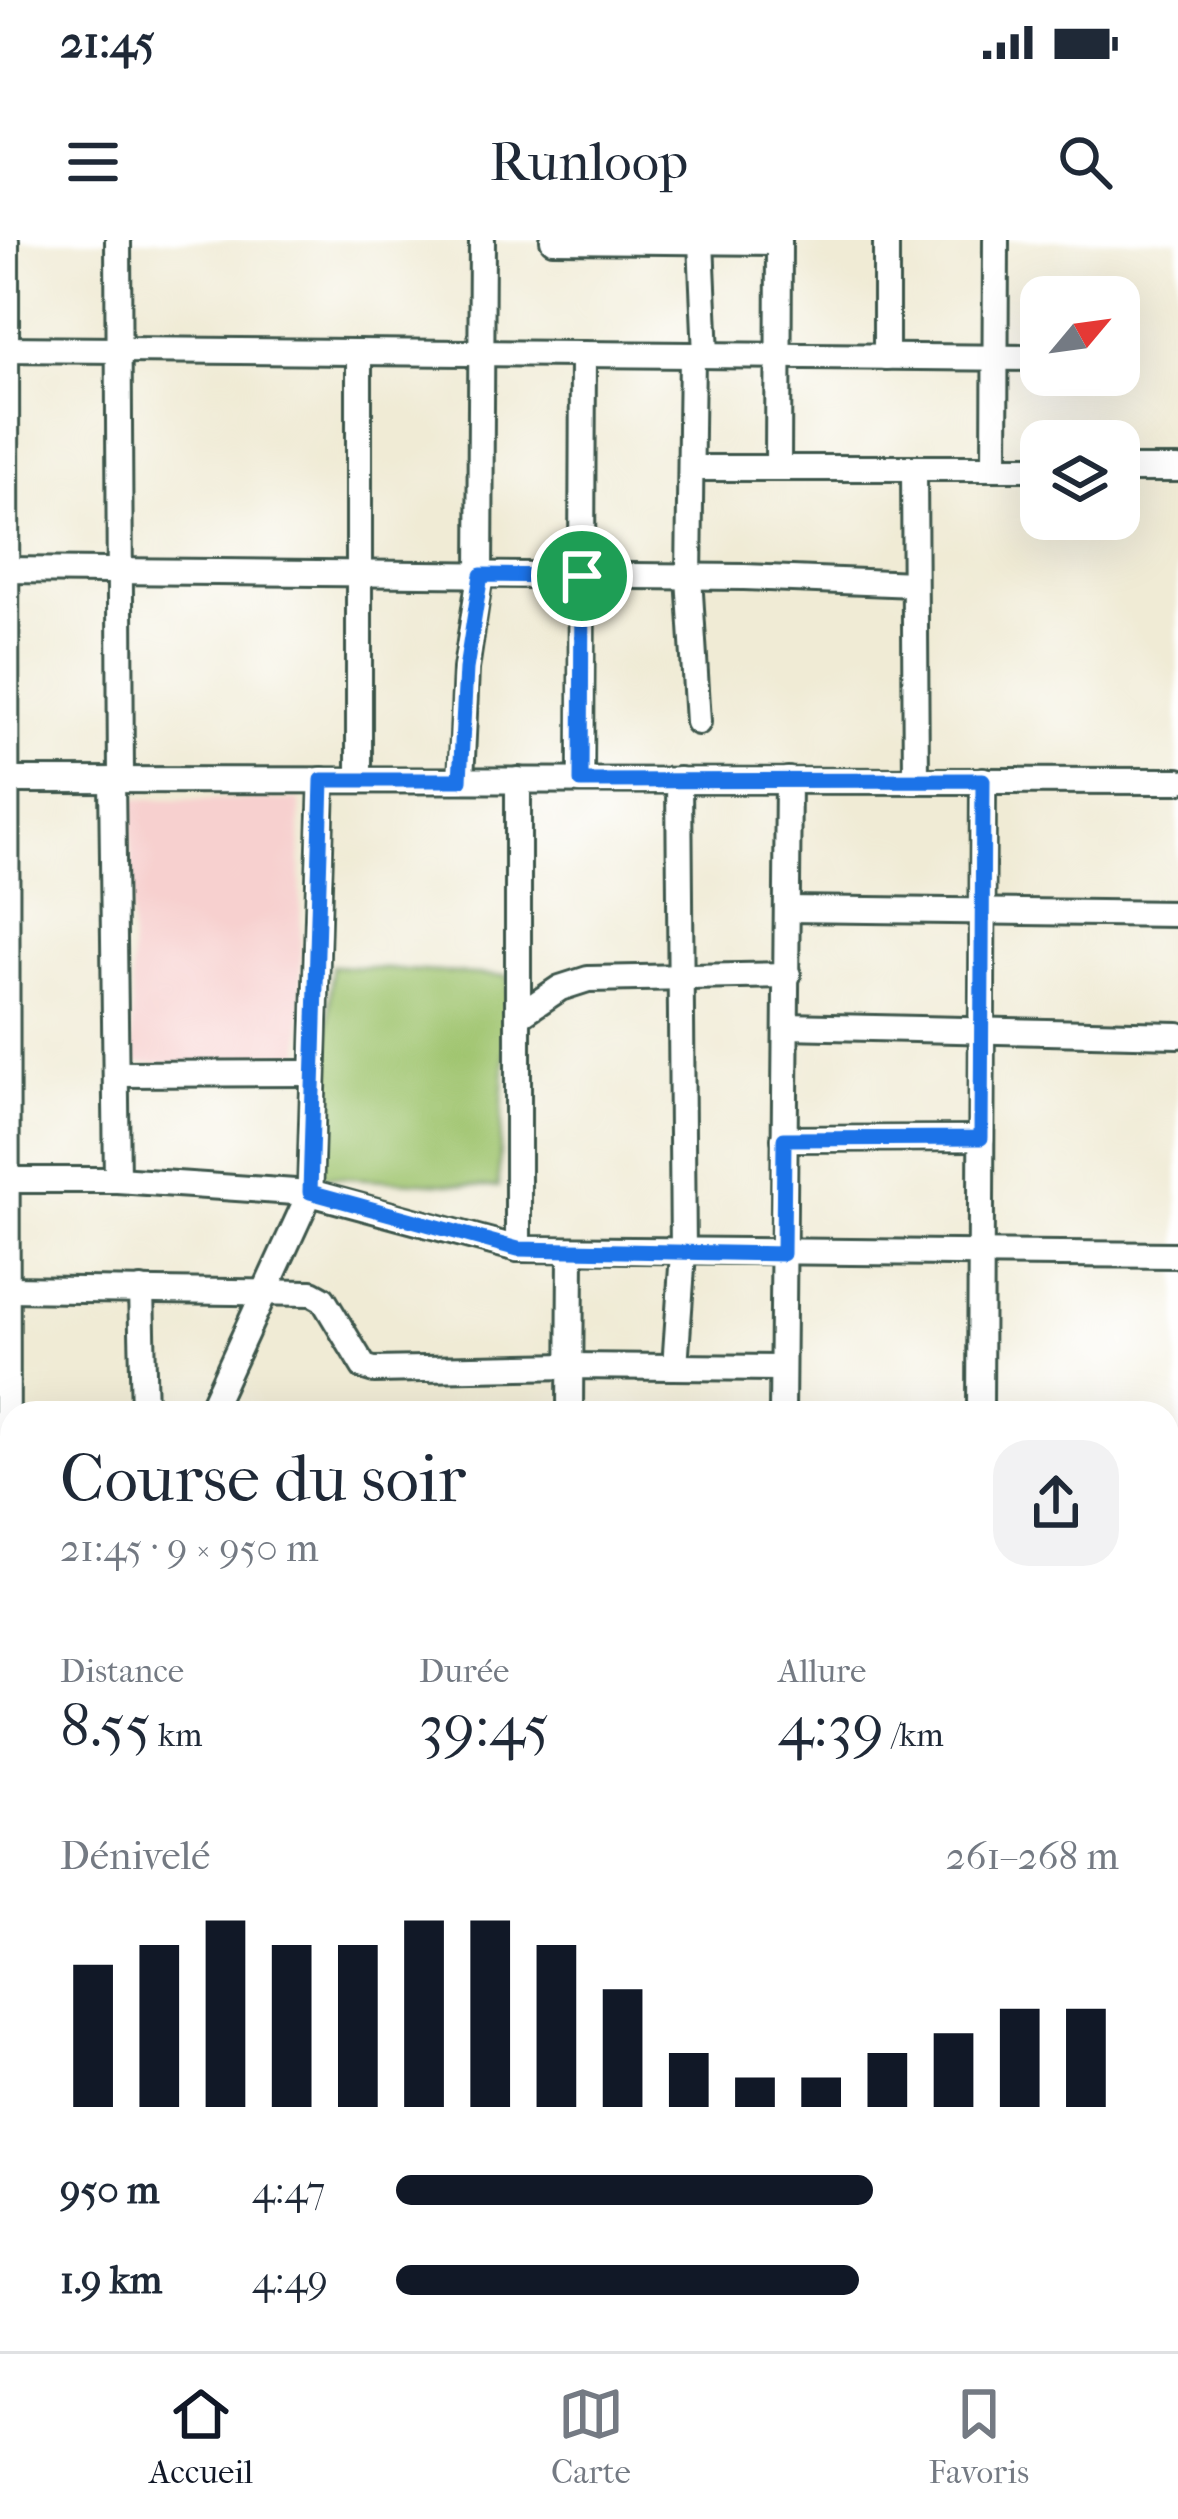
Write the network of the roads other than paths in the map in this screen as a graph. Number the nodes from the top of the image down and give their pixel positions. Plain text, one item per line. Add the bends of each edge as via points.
1 (6, 240) edge
2 (118, 240) edge
3 (482, 240) edge
4 (553, 240) edge
5 (886, 240) edge
6 (996, 240) edge
7 (779, 241) edge
8 (701, 242) edge
9 (3, 349) edge
10 (119, 350) junction
11 (359, 352) junction
12 (482, 353) junction
13 (583, 354) junction
14 (699, 355) junction
15 (778, 356) junction
16 (886, 357) junction
17 (996, 357) junction
18 (1020, 358) edge
19 (3, 458) edge
20 (778, 466) junction
21 (995, 467) junction
22 (693, 468) junction
23 (1020, 468) edge
24 (914, 469) junction
25 (1140, 469) edge
26 (1178, 469) edge
27 (3, 570) edge
28 (120, 572) junction
29 (358, 574) junction
30 (481, 575) junction
31 (582, 576) junction
32 (689, 577) junction
33 (914, 584) junction
34 (698, 722) dead end
35 (3, 780) edge
36 (117, 780) junction
37 (322, 780) junction
38 (359, 780) junction
39 (460, 780) junction
40 (679, 780) junction
41 (788, 780) junction
42 (983, 780) junction
43 (518, 781) junction
44 (581, 781) junction
45 (916, 781) junction
46 (1178, 781) edge
47 (787, 909) junction
48 (982, 911) junction
49 (1178, 914) edge
50 (3, 951) edge
51 (788, 975) junction
52 (680, 980) junction
53 (520, 1015) junction
54 (786, 1026) junction
55 (982, 1030) junction
56 (1178, 1035) edge
57 (312, 1073) junction
58 (116, 1074) junction
59 (981, 1138) junction
60 (784, 1139) junction
61 (3, 1180) edge
62 (117, 1180) junction
63 (310, 1192) junction
64 (518, 1249) junction
65 (571, 1250) junction
66 (683, 1253) junction
67 (783, 1254) junction
68 (980, 1254) junction
69 (1178, 1255) edge
70 (7, 1289) junction
71 (141, 1290) junction
72 (264, 1295) junction
73 (570, 1366) junction
74 (675, 1367) junction
75 (782, 1368) junction
76 (9, 1401) edge
77 (144, 1401) edge
78 (215, 1401) edge
79 (570, 1401) edge
80 (782, 1401) edge
81 (980, 1401) edge

1 - 9 street
2 - 10 street
3 - 12 street
4 - 8 street
5 - 16 street
6 - 17 street
7 - 8 street
7 - 15 street
8 - 14 street
9 - 10 street
9 - 19 street
10 - 11 street
10 - 28 street
11 - 12 street
11 - 29 street
12 - 13 street
12 - 30 street
13 - 14 street
13 - 31 street
14 - 15 street
14 - 22 street
15 - 16 street
15 - 20 street
16 - 17 street
17 - 18 street
17 - 21 street
19 - 27 street
20 - 22 street
20 - 24 street
21 - 23 street
21 - 24 street
22 - 32 street
24 - 33 street
25 - 26 street
27 - 28 street
27 - 35 street
28 - 29 street
28 - 36 street
29 - 30 street
29 - 38 street
30 - 31 street
30 - 39 street
31 - 32 street
31 - 44 street
32 - 33 street
32 - 34 street
33 - 45 street
35 - 36 street
35 - 50 street
36 - 37 street
36 - 58 street
37 - 38 street
37 - 57 street
38 - 39 street
39 - 43 street
40 - 41 street
40 - 44 street
40 - 52 street
41 - 45 street
41 - 47 street
42 - 45 street
42 - 46 street
42 - 48 street
43 - 44 street
43 - 53 street
47 - 48 street
47 - 51 street
48 - 49 street
48 - 55 street
50 - 61 street
51 - 52 street
51 - 54 street
52 - 53 street via 572,982
52 - 66 street
53 - 64 street
54 - 55 street
54 - 60 street
55 - 56 street
55 - 59 street
57 - 58 street
57 - 63 street
58 - 62 street
59 - 60 street
59 - 68 street
60 - 67 street
61 - 62 street
61 - 70 street
62 - 63 street
63 - 64 street
63 - 72 street
64 - 65 street
65 - 66 street
65 - 73 street
66 - 67 street
66 - 74 street
67 - 68 street
67 - 75 street
68 - 69 street
68 - 81 street
70 - 71 street
70 - 76 street
71 - 72 street
71 - 77 street
72 - 73 street via 323,1298 364,1367 374,1370
72 - 78 street
73 - 74 street
73 - 79 street
74 - 75 street
75 - 80 street

